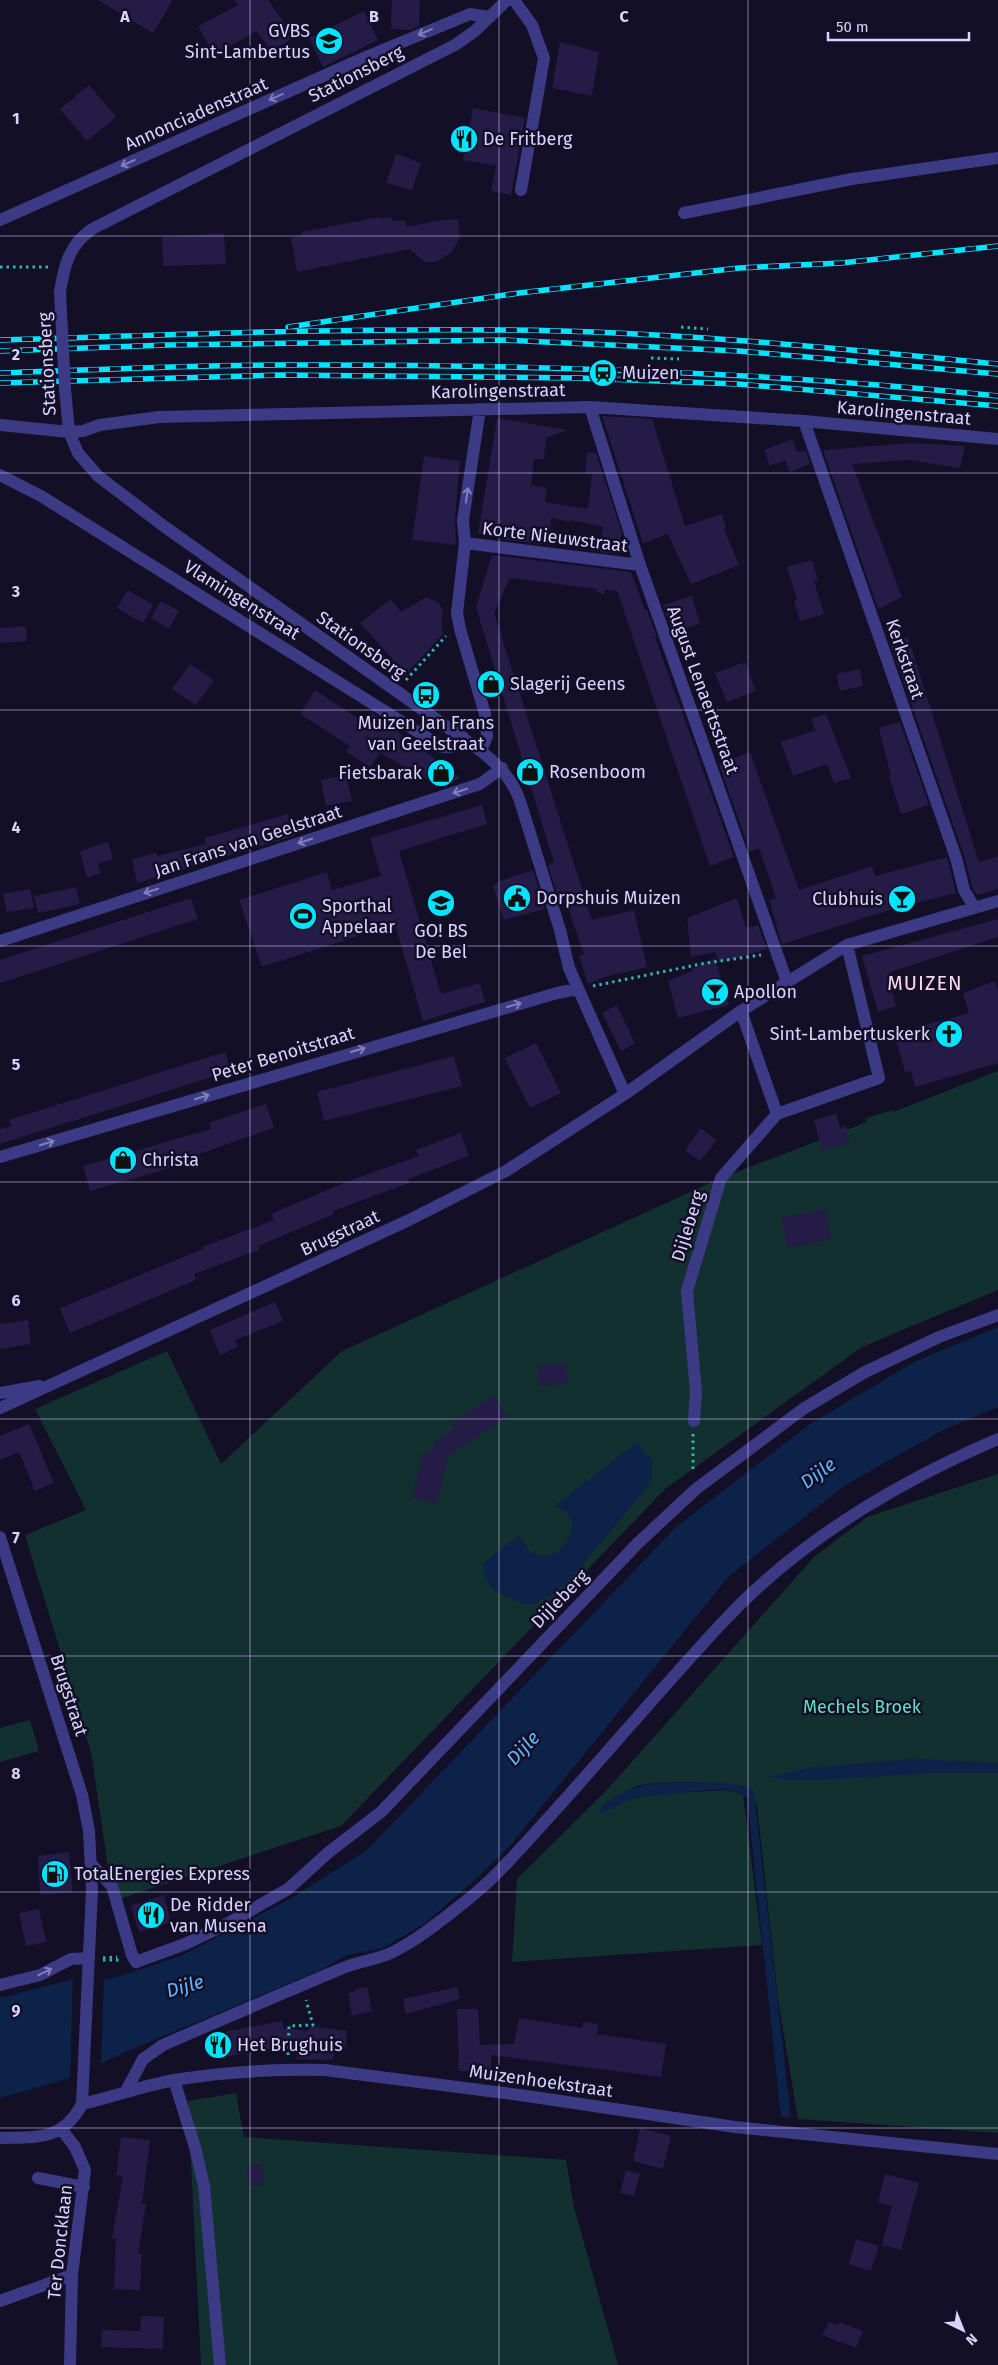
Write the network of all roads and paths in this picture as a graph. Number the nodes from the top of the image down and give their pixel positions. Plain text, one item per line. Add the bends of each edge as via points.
1 (507, 0) edge
2 (514, 0) edge
3 (490, 17) junction
4 (998, 158) edge
5 (521, 190) dead end
6 (684, 213) dead end
7 (0, 220) edge
8 (46, 267) dead end
9 (0, 268) edge
10 (681, 327) dead end
11 (708, 329) dead end
12 (651, 358) dead end
13 (679, 359) dead end
14 (590, 408) junction
15 (480, 409) junction
16 (804, 421) junction
17 (0, 425) edge
18 (69, 432) junction
19 (998, 439) edge
20 (0, 475) edge
21 (465, 543) junction
22 (640, 565) junction
23 (460, 629) junction
24 (396, 690) junction
25 (463, 737) junction
26 (481, 751) junction
27 (502, 768) junction
28 (998, 901) edge
29 (974, 907) junction
30 (0, 940) edge
31 (847, 945) junction
32 (778, 953) junction
33 (787, 982) junction
34 (577, 990) junction
35 (741, 1011) junction
36 (625, 1094) junction
37 (777, 1114) junction
38 (0, 1157) edge
39 (998, 1315) edge
40 (58, 1382) junction
41 (0, 1393) edge
42 (0, 1408) edge
43 (694, 1421) joint
44 (998, 1439) edge
45 (696, 1489) junction
46 (0, 1538) edge
47 (92, 1865) junction
48 (132, 1955) junction
49 (119, 1960) dead end
50 (105, 1961) dead end
51 (89, 1962) junction
52 (0, 1985) edge
53 (302, 1985) junction
54 (287, 2070) junction
55 (174, 2080) junction
56 (126, 2091) junction
57 (82, 2104) junction
58 (62, 2130) junction
59 (0, 2138) edge
60 (998, 2154) edge
61 (38, 2178) dead end
62 (84, 2187) junction
63 (72, 2275) junction
64 (0, 2301) edge
65 (70, 2365) edge
66 (220, 2365) edge

1 - 3 street, Stationsberg
2 - 5 street via 532,25 544,58
3 -> 7 street, Annonciadenstraat via 470,14 453,21
3 - 18 street, Stationsberg, bridge via 455,45 92,228 75,243 64,267 60,292
4 - 6 street via 852,178
8 - 9 path
10 - 11 path
12 - 13 path
14 - 15 street, Karolingenstraat
14 - 16 street, Karolingenstraat
14 - 22 street, August Lenaertsstraat
15 - 18 street, Karolingenstraat via 159,417
21 -> 15 street via 463,520
16 - 19 street, Karolingenstraat
16 - 29 street, Kerkstraat via 956,858 964,890
17 - 18 street, Karolingenstraat
18 - 24 street, Stationsberg via 87,464 122,495
20 - 25 street, Vlamingenstraat via 41,496 442,747 451,747
21 - 22 street, Korte Nieuwstraat
21 - 23 street via 457,613
22 - 32 street, August Lenaertsstraat
23 - 24 path via 446,636
23 - 26 street via 485,714 487,736
24 - 25 street, Stationsberg
25 - 26 street, Stationsberg
26 - 27 street, Stationsberg
27 -> 30 street, Jan Frans van Geelstraat via 480,784
27 - 34 street, Stationsberg via 515,786
28 - 29 street, Brugstraat
29 - 31 street, Brugstraat
31 - 33 street, Brugstraat
31 - 37 street via 879,1078
32 - 33 street, August Lenaertsstraat
32 - 34 path via 706,963
33 - 35 street, Brugstraat
34 - 36 street, Stationsberg
38 -> 34 street, Peter Benoitstraat via 557,993
35 - 36 street, Brugstraat
35 - 37 street
36 - 40 street, Brugstraat via 506,1171 460,1196
37 - 43 street, Dijleberg via 721,1178 687,1291 696,1392
39 - 45 street, Dijleberg via 866,1372 803,1409
40 - 41 street, Brugstraat
40 - 42 street, Brugstraat
43 - 45 path via 692,1464
44 - 53 street via 939,1466 876,1501 776,1572 725,1620 572,1792 469,1899 391,1953 349,1965
45 - 48 street, Dijleberg via 638,1543 381,1812 288,1889 225,1925 147,1959 136,1962
46 - 47 street, Brugstraat via 82,1795
47 - 48 street via 112,1886
47 - 51 street, Brugstraat
48 - 51 path
49 - 50 path
52 -> 51 street via 40,1975 71,1959
51 - 57 street, Brugstraat
53 - 54 path via 313,2025 289,2026
53 - 56 street via 163,2045 143,2059
54 - 55 street, Muizenhoekstraat
54 - 60 street, Muizenhoekstraat via 325,2070 735,2127
55 - 56 street, Muizenhoekstraat
55 - 66 street via 204,2186
56 - 57 street, Muizenhoekstraat
57 - 58 street via 76,2116
58 - 59 street via 41,2136
58 - 62 street, Ter Doncklaan via 81,2159 85,2170
61 - 62 street
62 - 63 street, Ter Doncklaan
63 - 64 street
63 - 65 street, Ter Doncklaan

